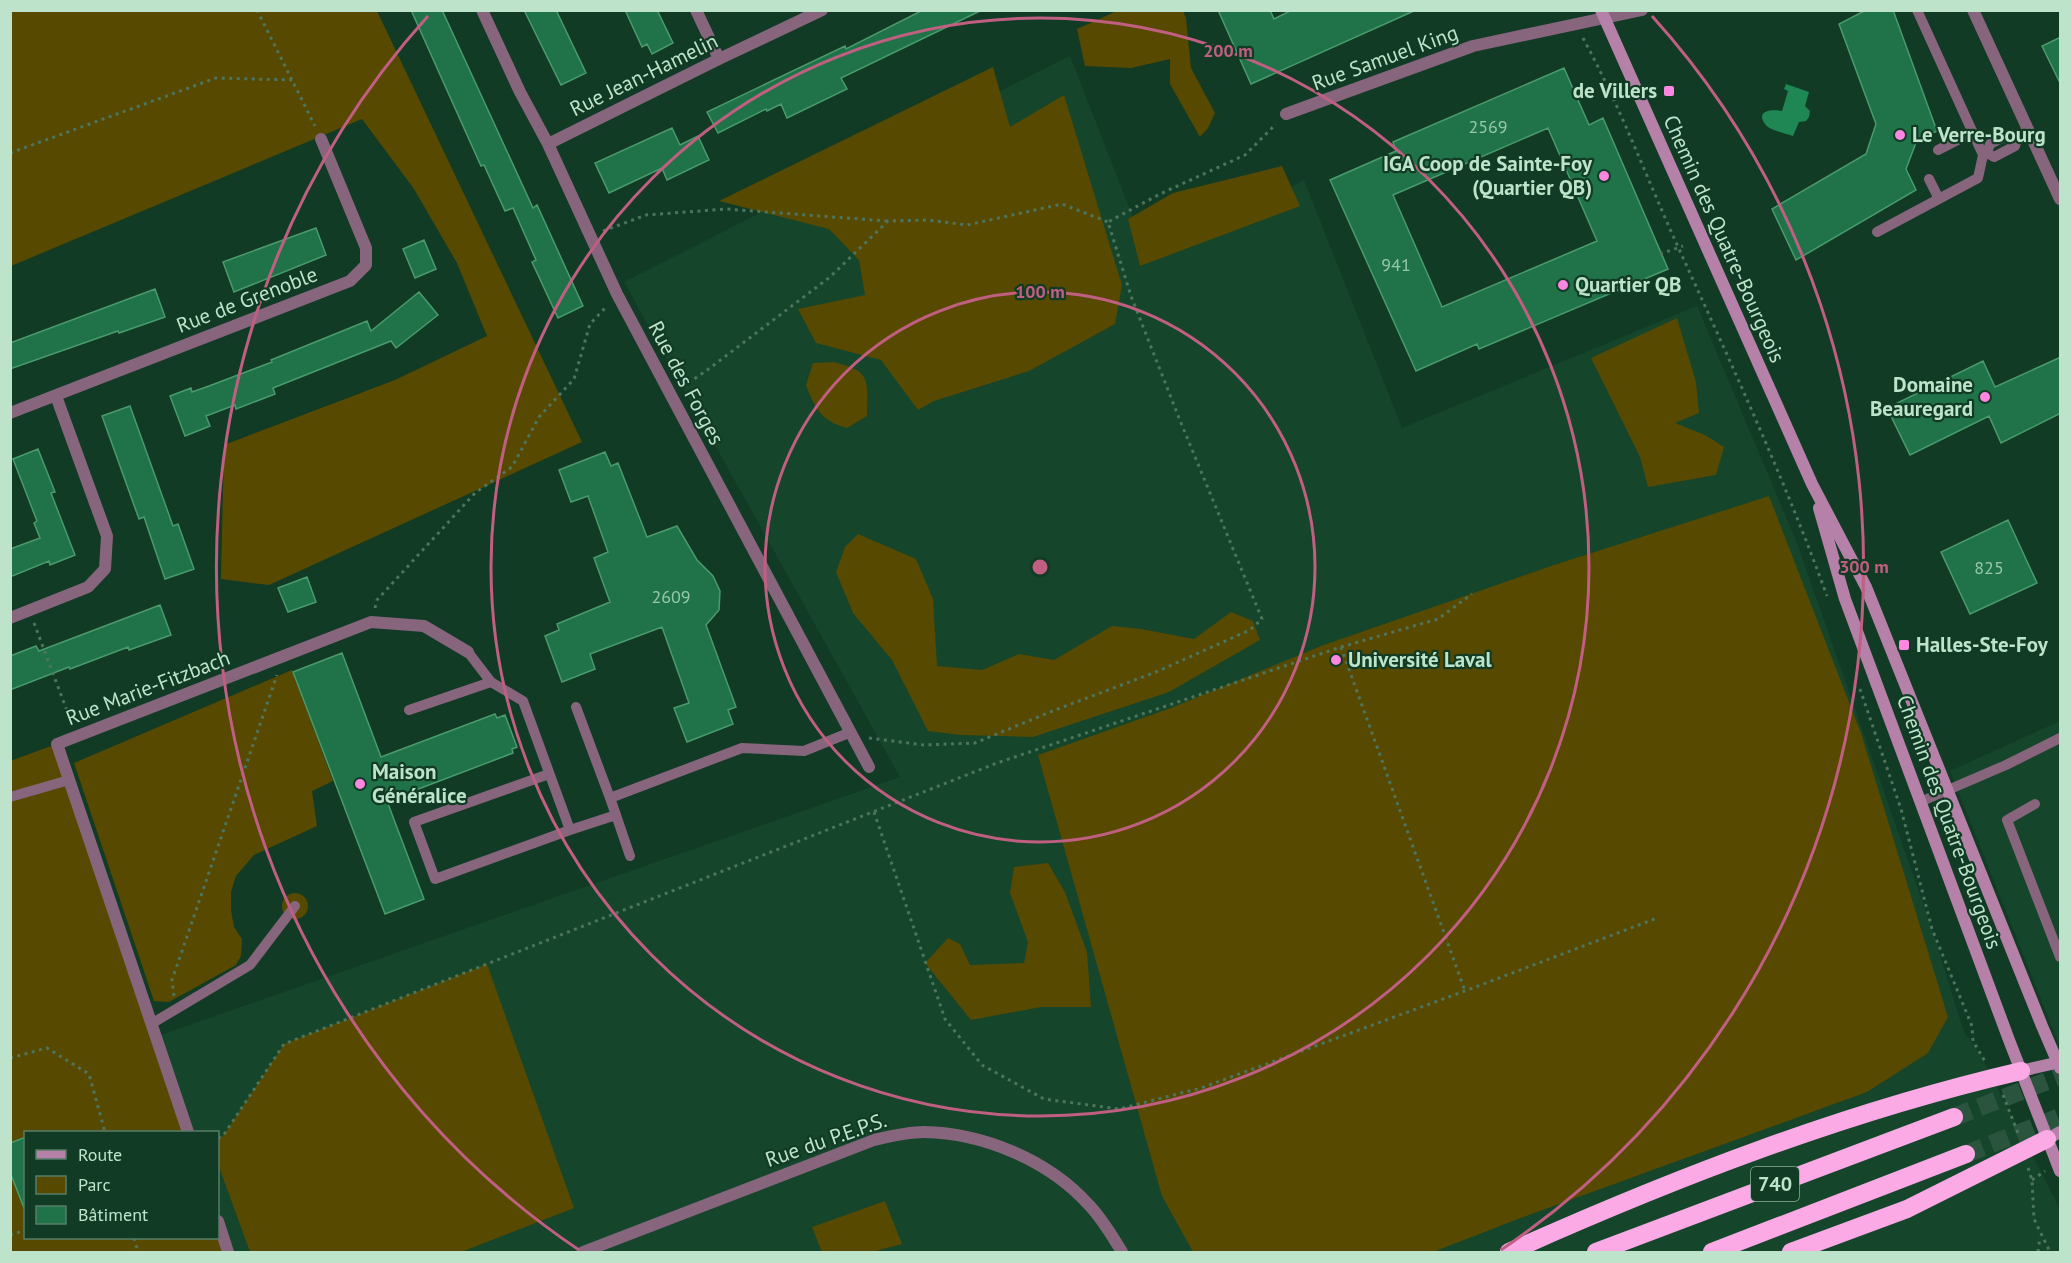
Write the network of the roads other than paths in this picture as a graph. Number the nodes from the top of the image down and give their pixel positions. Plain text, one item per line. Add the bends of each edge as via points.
1 (482, 10) edge
2 (696, 10) edge
3 (822, 10) edge
4 (1642, 10) edge
5 (1917, 10) edge
6 (1973, 10) edge
7 (1603, 14) edge
8 (719, 59) junction
9 (1286, 114) road end
10 (1973, 132) junction
11 (2023, 133) junction
12 (321, 139) road end
13 (548, 144) junction
14 (1938, 150) dead end
15 (1985, 154) junction
16 (1929, 178) dead end
17 (1939, 198) junction
18 (2061, 199) edge
19 (1877, 232) dead end
20 (56, 396) junction
21 (10, 413) edge
22 (1812, 484) junction
23 (10, 618) edge
24 (468, 652) joint
25 (490, 682) junction
26 (576, 707) dead end
27 (409, 710) dead end
28 (851, 734) junction
29 (2061, 738) edge
30 (869, 766) dead end
31 (549, 774) junction
32 (69, 780) junction
33 (1948, 791) junction
34 (10, 797) edge
35 (610, 798) junction
36 (1920, 802) junction
37 (2035, 804) dead end
38 (616, 815) junction
39 (570, 830) junction
40 (630, 856) dead end
41 (295, 906) dead end
42 (2061, 957) edge
43 (151, 1024) junction
44 (2060, 1064) edge
45 (2021, 1071) junction
46 (1954, 1117) tunnel mouth
47 (188, 1131) edge
48 (2054, 1136) edge
49 (1966, 1154) tunnel mouth
50 (2061, 1171) edge
51 (219, 1224) edge
52 (228, 1252) edge
53 (583, 1252) edge
54 (1122, 1252) edge
55 (1509, 1252) edge
56 (1596, 1252) edge
57 (1712, 1252) edge
58 (1791, 1252) edge

1 - 13 street, Rue des Forges
2 - 8 street
3 - 8 street, Rue Jean-Hamelin
4 - 7 street, Rue Samuel King
5 - 10 lane
6 - 11 street
7 - 9 street, Rue Samuel King via 1473,46
7 - 22 main road, Chemin des Quatre-Bourgeois
8 - 13 street, Rue Jean-Hamelin
10 - 14 lane
10 - 15 lane
11 - 15 lane via 2010,134 1990,144
11 - 18 street
12 - 20 street, Rue de Grenoble via 366,248 366,265 350,281
13 - 28 street, Rue des Forges via 616,294
15 - 17 lane via 1978,178
16 - 17 lane
17 - 19 lane
20 - 21 street, Rue de Grenoble
20 - 23 street via 107,536 105,569 88,587
22 - 33 main road, Chemin des Quatre-Bourgeois via 1866,587
22 - 36 main road, Chemin des Quatre-Bourgeois via 1845,599
24 - 25 lane
24 - 32 street, Rue Marie-Fitzbach via 424,626 371,622 57,744
25 - 27 lane
25 - 31 lane via 523,701
26 - 35 lane
28 - 30 street, Rue des Forges
28 - 35 lane via 804,751 742,748
29 - 33 lane
31 - 39 lane
31 - 39 lane via 414,822 435,879
32 - 34 lane
32 - 43 street, Rue Marie-Fitzbach
33 - 36 lane
33 - 44 main road, Chemin des Quatre-Bourgeois
35 - 38 lane
36 - 45 main road, Chemin des Quatre-Bourgeois
37 - 42 lane via 2007,820
38 - 39 lane
38 - 40 lane
41 - 43 lane via 250,965
43 - 47 street, Rue Marie-Fitzbach
44 - 45 main road
45 - 48 main road, Chemin des Quatre-Bourgeois
45 - 55 highway via 1789,1138
46 - 56 highway, 740
48 - 50 main road, Chemin des Quatre-Bourgeois
48 - 58 highway via 1907,1209
49 - 57 highway, 740
51 - 52 street
53 - 54 street, Rue du P.E.P.S. via 874,1140 925,1132 999,1147 1048,1170 1088,1204

